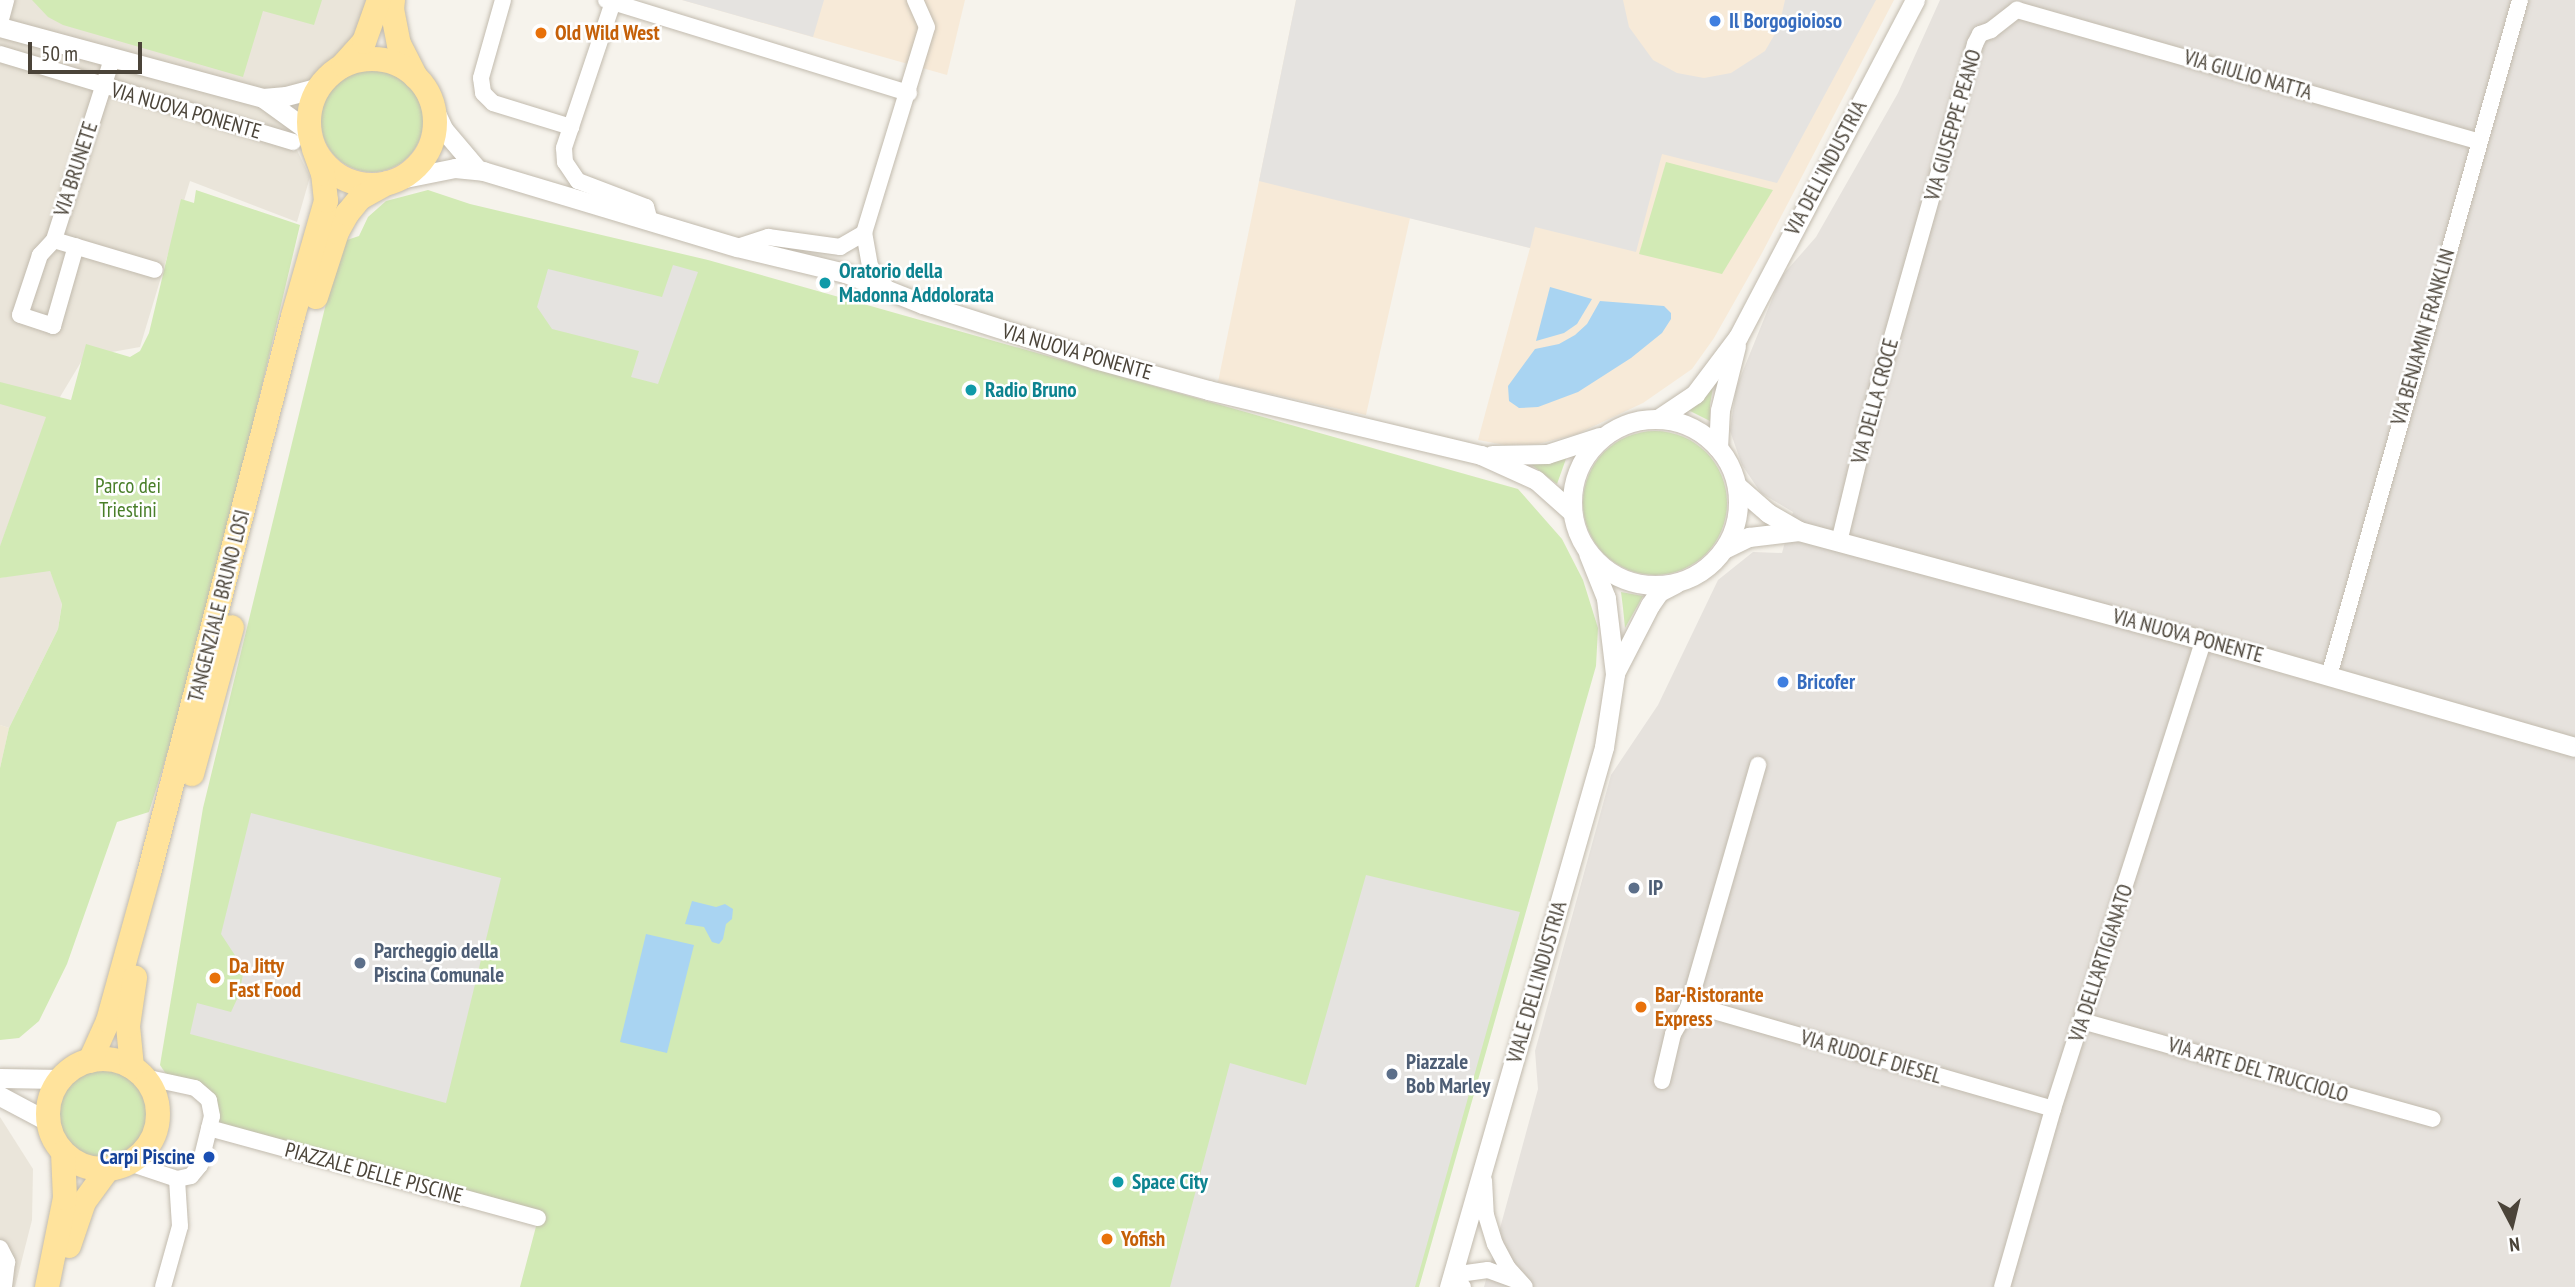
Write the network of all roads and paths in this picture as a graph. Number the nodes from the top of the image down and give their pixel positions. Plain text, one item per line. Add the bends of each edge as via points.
1 (6, 0) edge
2 (379, 0) edge
3 (393, 0) edge
4 (503, 0) edge
5 (915, 0) edge
6 (1915, 0) edge
7 (2520, 0) edge
8 (609, 1) edge
9 (2019, 5) edge
10 (645, 6) edge
11 (0, 25) edge
12 (0, 54) edge
13 (111, 59) junction
14 (340, 67) junction
15 (417, 77) junction
16 (103, 87) junction
17 (319, 87) junction
18 (909, 93) junction
19 (263, 98) junction
20 (434, 109) junction
21 (571, 127) junction
22 (2478, 141) junction
23 (306, 143) junction
24 (478, 170) junction
25 (394, 181) junction
26 (650, 221) junction
27 (864, 233) junction
28 (54, 240) junction
29 (76, 246) junction
30 (737, 247) junction
31 (1914, 260) joint
32 (155, 270) dead end
33 (888, 290) junction
34 (1738, 337) junction
35 (1658, 419) junction
36 (1606, 435) junction
37 (1718, 448) junction
38 (1481, 455) junction
39 (1737, 486) junction
40 (1572, 512) junction
41 (1799, 531) junction
42 (1839, 542) junction
43 (1724, 549) junction
44 (1588, 553) junction
45 (1677, 583) junction
46 (2204, 640) junction
47 (1615, 674) junction
48 (2329, 676) junction
49 (2575, 747) edge
50 (1758, 765) dead end
51 (1688, 1008) junction
52 (2082, 1021) junction
53 (90, 1061) junction
54 (138, 1072) junction
55 (0, 1078) edge
56 (61, 1079) junction
57 (1661, 1081) dead end
58 (0, 1096) edge
59 (2053, 1109) junction
60 (2433, 1119) dead end
61 (47, 1121) junction
62 (209, 1128) junction
63 (64, 1153) junction
64 (1487, 1156) junction
65 (119, 1166) junction
66 (177, 1179) junction
67 (538, 1218) dead end
68 (1, 1250) edge
69 (1455, 1283) edge
70 (1521, 1284) edge
71 (4, 1287) edge
72 (47, 1287) edge
73 (58, 1287) edge
74 (163, 1287) edge
75 (2002, 1287) edge

1 - 11 street
2 - 14 main road via 364,42
3 - 15 main road via 399,44
4 - 21 street via 481,78 482,93 493,103
5 - 18 street via 927,27
6 - 34 street, VIA DELL'INDUSTRIA
7 - 22 street, VIA BENJAMIN FRANKLIN
8 - 10 street
8 - 21 street
9 - 22 street, VIA GIULIO NATTA
9 - 31 street, VIA GIUSEPPE PEANO via 1980,34 1975,44
10 - 18 street
11 - 13 street, VIA NUOVA PONENTE
12 - 16 street, VIA NUOVA PONENTE
13 - 16 street, VIA BRUNETE
13 - 19 street, VIA NUOVA PONENTE
14 - 15 main road via 378,59
14 - 17 main road
15 - 20 main road
16 - 23 street, VIA NUOVA PONENTE
16 - 28 street, VIA BRUNETE
17 - 19 street, VIA NUOVA PONENTE
17 - 23 main road, TANGENZIALE BRUNO LOSI
18 - 27 street
19 - 23 street, VIA NUOVA PONENTE via 303,127
20 - 24 street via 444,130
20 - 25 main road, TANGENZIALE BRUNO LOSI via 435,130 428,151 413,170
21 - 26 street via 565,162 578,181 646,206
22 - 48 street, VIA BENJAMIN FRANKLIN
23 - 25 main road via 327,167 348,181 365,185
23 - 53 main road, TANGENZIALE BRUNO LOSI via 323,174 326,201 149,873 108,1021
24 - 25 street, VIA NUOVA PONENTE via 455,168
24 - 26 street, VIA NUOVA PONENTE
25 - 54 main road, TANGENZIALE BRUNO LOSI via 360,198 337,232 305,331 215,696 136,970 128,1026
26 - 30 street, VIA NUOVA PONENTE
27 - 30 street via 840,247 768,237
27 - 33 street via 870,266
28 - 29 street, VIA BRUNETE
28 - 29 street, VIA BRUNETE via 40,255 20,315 53,326
29 - 32 street, VIA BRUNETE
30 - 33 street, VIA NUOVA PONENTE via 845,273
31 - 42 street, VIA DELLA CROCE
33 - 38 street, VIA NUOVA PONENTE via 1095,359
34 - 35 street, VIA DELL'INDUSTRIA via 1695,394
34 - 37 street, VIA DELL'INDUSTRIA via 1720,410
35 - 36 street via 1631,422
35 - 37 street via 1691,427
36 - 38 street, VIA NUOVA PONENTE via 1547,454
36 - 40 street via 1578,469
37 - 39 street
38 - 40 street, VIA NUOVA PONENTE via 1536,480
39 - 41 street, VIA NUOVA PONENTE via 1768,513
39 - 43 street via 1737,519
40 - 44 street
41 - 42 street, VIA NUOVA PONENTE
41 - 43 street, VIA NUOVA PONENTE via 1749,537
42 - 46 street, VIA NUOVA PONENTE
43 - 45 street via 1695,575
44 - 45 street via 1606,570 1628,581 1652,586
44 - 47 street, VIALE DELL'INDUSTRIA via 1606,598
45 - 47 street, VIALE DELL'INDUSTRIA via 1659,592 1650,605
46 - 48 street, VIA NUOVA PONENTE
46 - 52 street, VIA DELL'ARTIGIANATO
47 - 64 street, VIALE DELL'INDUSTRIA via 1604,747
48 - 49 street, VIA NUOVA PONENTE
50 - 51 street
51 - 57 street via 1673,1034
51 - 59 street, VIA RUDOLF DIESEL via 1714,1011
52 - 59 street, VIA DELL'ARTIGIANATO
52 - 60 street, VIA ARTE DEL TRUCCIOLO
53 - 54 main road via 117,1061
53 - 56 main road
54 - 62 street via 202,1092 211,1107
54 - 65 main road via 158,1105 158,1123 143,1153
55 - 56 street
56 - 61 main road via 48,1103
58 - 61 street
59 - 75 street, VIA DELL'ARTIGIANATO
61 - 63 main road
62 - 66 street via 195,1172
62 - 67 street, PIAZZALE DELLE PISCINE
63 - 65 main road via 79,1165
63 - 72 main road via 65,1198
64 - 69 street, VIALE DELL'INDUSTRIA
64 - 70 street via 1486,1215 1502,1258
65 - 66 street
65 - 73 main road via 83,1202
66 - 74 street via 180,1226
68 - 71 street via 7,1262
69 - 70 street via 1488,1270

